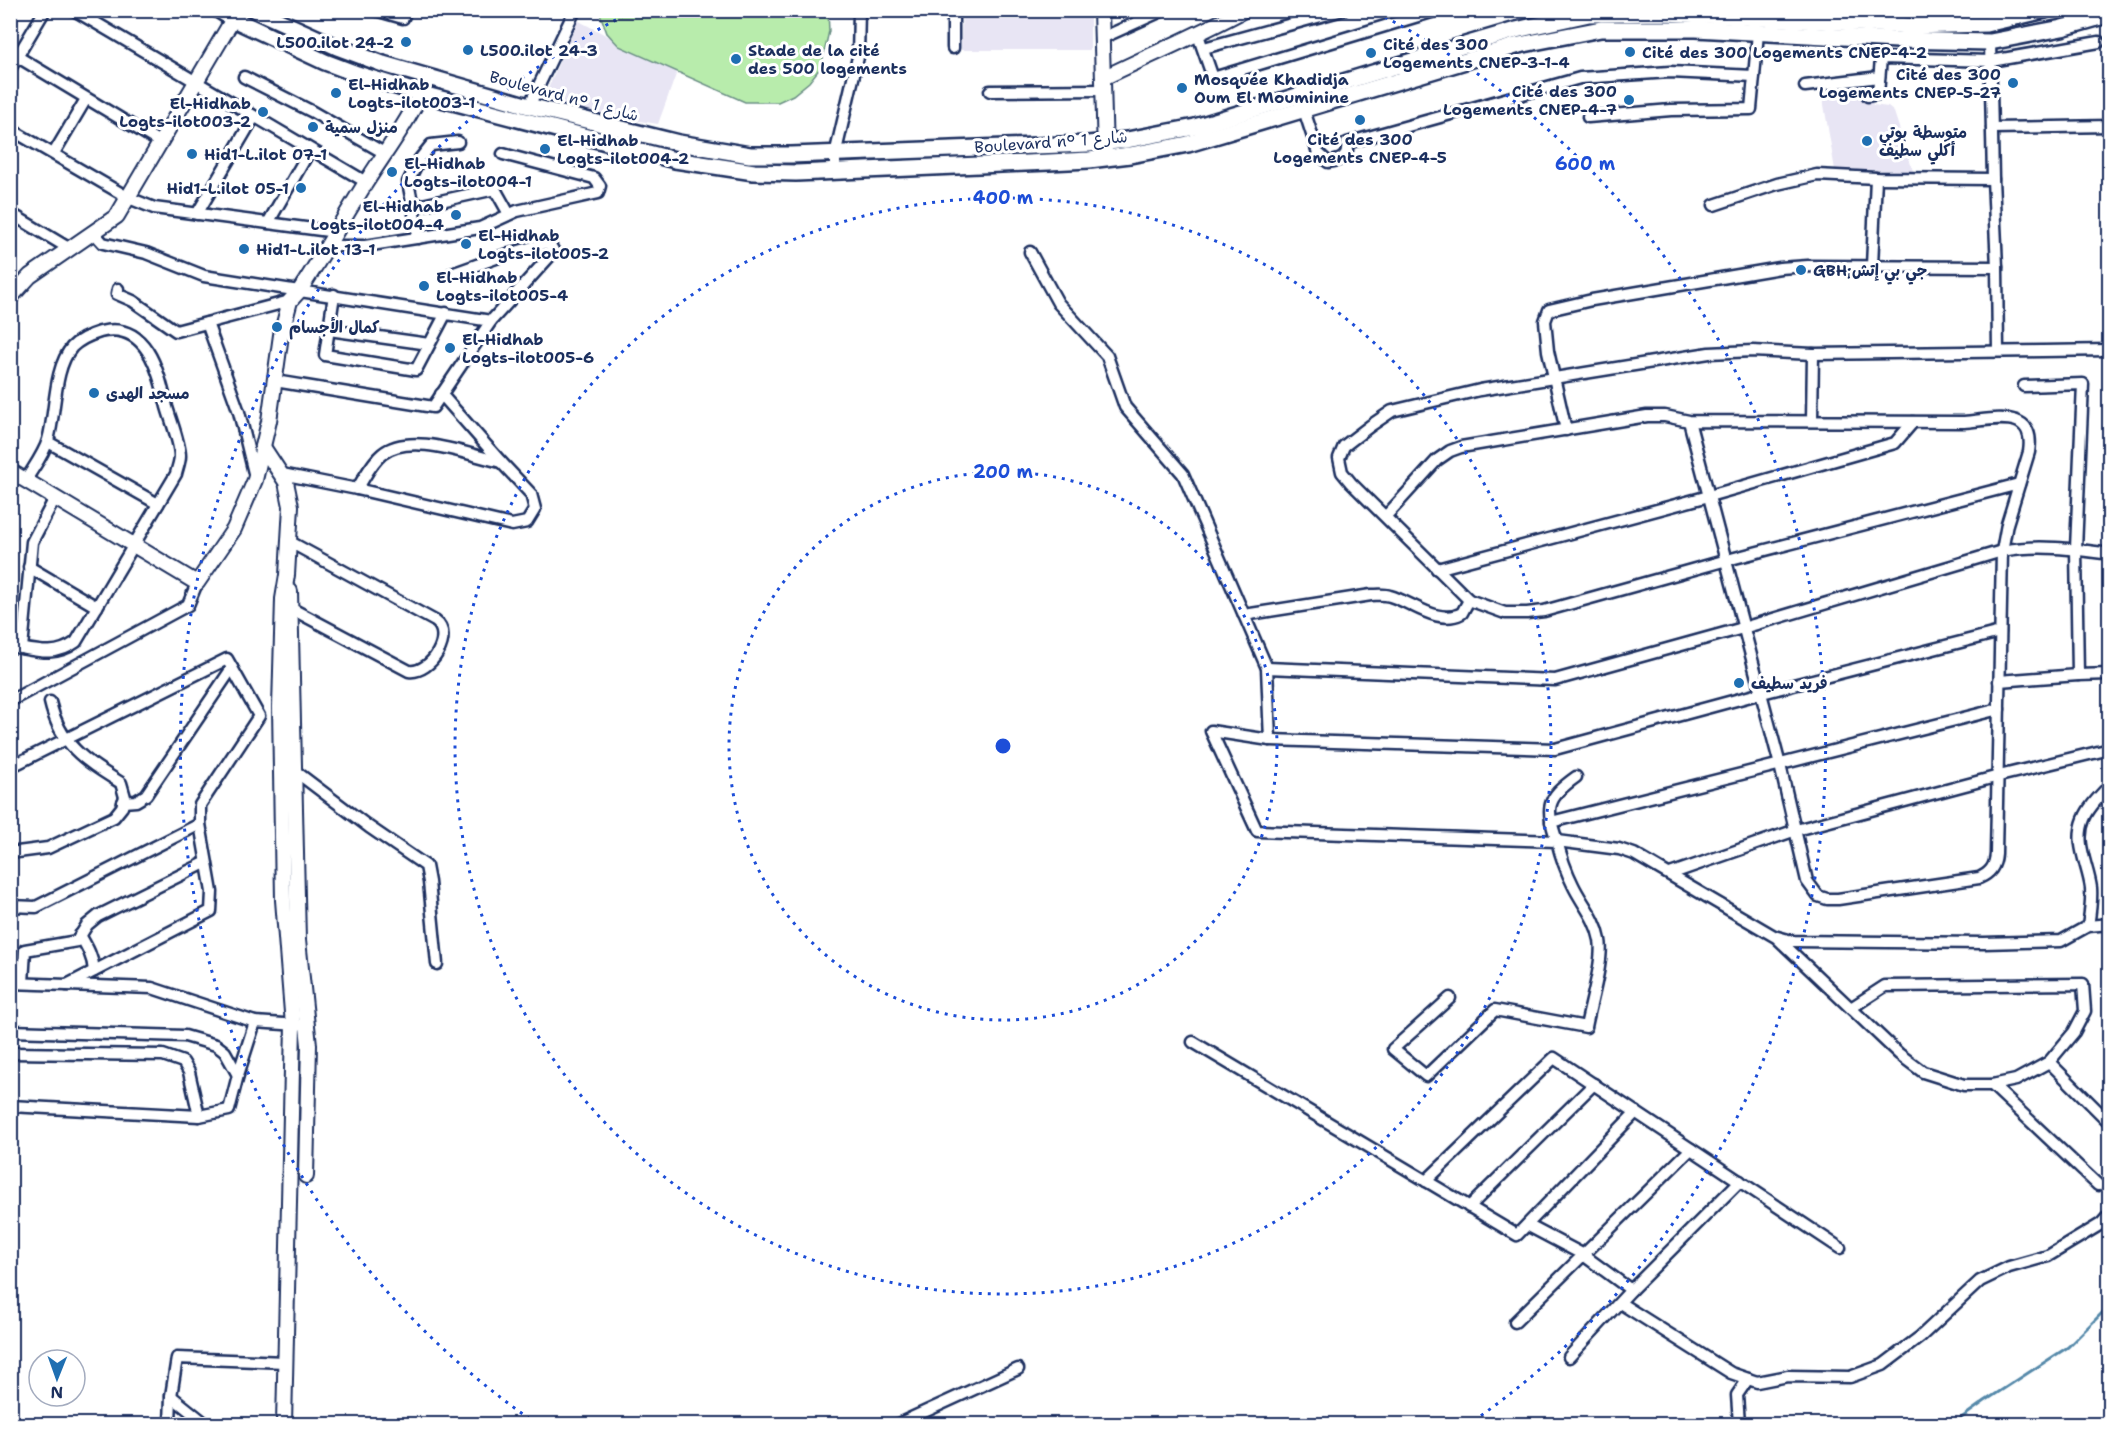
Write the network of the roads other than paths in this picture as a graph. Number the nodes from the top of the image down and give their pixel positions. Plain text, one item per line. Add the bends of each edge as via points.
1 (45, 10) edge
2 (74, 10) edge
3 (219, 10) edge
4 (255, 10) edge
5 (375, 10) edge
6 (406, 10) edge
7 (575, 10) edge
8 (859, 10) edge
9 (953, 10) edge
10 (1101, 10) edge
11 (1164, 10) edge
12 (1244, 10) edge
13 (1343, 10) edge
14 (1438, 10) edge
15 (2045, 10) edge
16 (1418, 13) edge
17 (1715, 13) edge
18 (2107, 14) edge
19 (233, 15) edge
20 (1564, 15) edge
21 (1994, 16) edge
22 (1758, 33) junction
23 (1198, 34) junction
24 (1102, 38) junction
25 (1880, 40) junction
26 (1990, 42) junction
27 (2098, 42) dead end
28 (953, 48) dead end
29 (1204, 48) junction
30 (18, 57) junction
31 (1881, 58) junction
32 (1991, 61) junction
33 (10, 69) edge
34 (1754, 76) junction
35 (244, 77) dead end
36 (428, 77) junction
37 (1880, 77) junction
38 (196, 83) junction
39 (1103, 84) junction
40 (1805, 86) dead end
41 (990, 91) dead end
42 (422, 94) junction
43 (1868, 96) dead end
44 (86, 99) junction
45 (529, 106) junction
46 (1304, 110) junction
47 (254, 117) junction
48 (1588, 117) dead end
49 (2109, 126) edge
50 (1992, 128) junction
51 (10, 129) edge
52 (458, 142) dead end
53 (1105, 142) junction
54 (161, 143) junction
55 (310, 150) junction
56 (54, 153) junction
57 (386, 154) junction
58 (503, 154) dead end
59 (835, 154) junction
60 (1106, 158) junction
61 (835, 173) junction
62 (1876, 178) junction
63 (1994, 179) junction
64 (366, 182) junction
65 (129, 198) junction
66 (1714, 205) dead end
67 (413, 207) junction
68 (10, 213) edge
69 (197, 213) junction
70 (509, 214) junction
71 (268, 223) junction
72 (336, 232) junction
73 (94, 233) junction
74 (418, 238) junction
75 (328, 246) junction
76 (70, 249) junction
77 (1030, 252) dead end
78 (1872, 266) junction
79 (1997, 267) junction
80 (446, 276) dead end
81 (118, 289) dead end
82 (300, 290) junction
83 (334, 295) junction
84 (10, 298) edge
85 (290, 301) junction
86 (446, 313) junction
87 (491, 321) junction
88 (207, 323) junction
89 (329, 330) junction
90 (429, 344) junction
91 (2109, 350) edge
92 (1998, 351) junction
93 (1813, 354) junction
94 (1555, 378) junction
95 (275, 381) junction
96 (2025, 386) dead end
97 (441, 394) junction
98 (1812, 420) junction
99 (1689, 421) junction
100 (1913, 422) junction
101 (1566, 430) junction
102 (48, 442) junction
103 (263, 447) junction
104 (501, 462) junction
105 (10, 471) edge
106 (282, 474) junction
107 (26, 480) junction
108 (255, 480) junction
109 (2019, 484) junction
110 (357, 489) junction
111 (1709, 496) junction
112 (56, 498) junction
113 (158, 504) junction
114 (1386, 516) junction
115 (290, 542) junction
116 (133, 545) junction
117 (2076, 549) junction
118 (2002, 552) junction
119 (2109, 554) edge
120 (1727, 560) junction
121 (29, 567) junction
122 (1437, 569) junction
123 (287, 574) junction
124 (197, 583) junction
125 (1469, 600) junction
126 (96, 607) junction
127 (292, 609) junction
128 (1244, 615) junction
129 (1743, 628) junction
130 (2000, 632) junction
131 (16, 647) edge
132 (232, 668) junction
133 (1267, 668) junction
134 (2109, 674) edge
135 (2078, 675) junction
136 (1999, 681) junction
137 (1762, 693) junction
138 (10, 701) edge
139 (50, 702) dead end
140 (294, 705) junction
141 (280, 707) junction
142 (1999, 709) junction
143 (259, 716) junction
144 (65, 740) junction
145 (1270, 740) junction
146 (2109, 749) edge
147 (1780, 765) junction
148 (10, 767) edge
149 (295, 771) junction
150 (1999, 776) junction
151 (1576, 777) dead end
152 (2109, 785) edge
153 (123, 802) junction
154 (1551, 822) junction
155 (200, 824) junction
156 (1796, 831) junction
157 (1557, 841) junction
158 (10, 853) edge
159 (289, 855) junction
160 (205, 862) junction
161 (1670, 874) junction
162 (10, 906) edge
163 (2109, 924) edge
164 (2088, 926) junction
165 (80, 935) junction
166 (1774, 936) junction
167 (436, 964) dead end
168 (94, 971) junction
169 (10, 983) edge
170 (23, 983) junction
171 (67, 985) junction
172 (1450, 998) dead end
173 (1851, 1008) junction
174 (255, 1022) junction
175 (308, 1024) junction
176 (293, 1025) junction
177 (10, 1031) edge
178 (1193, 1042) dead end
179 (10, 1053) edge
180 (2049, 1062) junction
181 (238, 1075) junction
182 (1594, 1084) junction
183 (1992, 1085) junction
184 (10, 1106) edge
185 (1636, 1112) junction
186 (200, 1116) junction
187 (2109, 1123) edge
188 (1691, 1149) junction
189 (306, 1176) dead end
190 (1426, 1181) junction
191 (1740, 1181) junction
192 (2098, 1185) dead end
193 (1469, 1207) junction
194 (2109, 1214) edge
195 (1527, 1225) junction
196 (1840, 1248) dead end
197 (1582, 1254) junction
198 (1631, 1290) junction
199 (1620, 1303) junction
200 (1515, 1322) dead end
201 (1569, 1357) dead end
202 (285, 1362) junction
203 (1018, 1369) dead end
204 (1748, 1379) junction
205 (171, 1396) junction
206 (170, 1425) edge
207 (206, 1425) edge
208 (284, 1425) edge
209 (898, 1425) edge
210 (1739, 1425) edge

1 - 30 street
2 - 38 street
3 - 19 main road, Boulevard n° شارع 1
4 - 36 main road, Boulevard n° شارع 1 via 337,47
5 - 6 street via 403,18
7 - 45 street
8 - 59 street via 858,57
9 - 28 street
10 - 24 street
11 - 24 street
12 - 23 street
13 - 29 street
14 - 16 street
15 - 21 main road, Boulevard n° شارع 1
16 - 29 street via 1214,78
17 - 20 main road, Boulevard n° شارع 1
17 - 21 main road, Boulevard n° شارع 1 via 1911,26 1986,24
18 - 26 main road, Boulevard n° شارع 1 via 2062,28
19 - 38 street
19 - 42 main road, Boulevard n° شارع 1 via 325,62
20 - 53 main road, Boulevard n° شارع 1 via 1195,127
22 - 25 main road, Boulevard n° شارع 1
22 - 34 street
22 - 46 main road, Boulevard n° شارع 1 via 1601,29 1519,45
23 - 29 street
23 - 39 street via 1173,43
24 - 39 street
25 - 26 main road, Boulevard n° شارع 1
25 - 31 street
26 - 32 street
27 - 32 street
30 - 33 street
30 - 44 street
31 - 32 street
31 - 37 street
32 - 50 street
34 - 46 street via 1670,72 1580,78 1347,143 1346,156 1335,162 1328,162 1318,153
34 - 48 street via 1751,109
35 - 57 street
36 - 42 street
36 - 45 main road, Boulevard n° شارع 1
37 - 40 street
37 - 43 street via 1878,94
38 - 47 street
38 - 54 street
39 - 41 street
39 - 53 street
42 - 57 street
42 - 61 main road, Boulevard n° شارع 1 via 706,166 754,172
44 - 54 street
44 - 56 street
45 - 59 main road, Boulevard n° شارع 1 via 709,149 750,155
46 - 60 main road, Boulevard n° شارع 1 via 1188,144
47 - 55 street
47 - 69 street
49 - 50 street
50 - 63 street
51 - 56 street
52 - 67 street via 431,145 419,160 408,182
53 - 59 main road, Boulevard n° شارع 1
53 - 60 street
54 - 65 street
55 - 64 street
55 - 71 street
56 - 65 street
57 - 64 street
58 - 70 street via 594,178 600,186 598,193
59 - 61 street
60 - 61 main road, Boulevard n° شارع 1
62 - 63 street
62 - 66 street via 1804,177
62 - 78 street
63 - 79 street
64 - 72 street
65 - 69 street via 154,208
65 - 73 street via 117,216
67 - 70 street via 495,189
67 - 74 street
68 - 76 street
69 - 71 street
70 - 74 street via 480,228
71 - 72 street
72 - 75 street
73 - 76 street
73 - 82 street via 103,243 146,253 204,276
74 - 75 street via 365,246
75 - 82 street
76 - 84 street via 30,276
77 - 128 street via 1058,303 1107,356 1125,407 1183,474
78 - 79 street
78 - 94 street via 1780,268 1555,308 1545,321
79 - 92 street
80 - 87 street via 500,256 550,245 550,256
81 - 88 street via 117,294 176,331
82 - 83 street
82 - 85 street
83 - 86 street
83 - 89 street
85 - 88 street
85 - 95 street
86 - 87 street
86 - 90 street
87 - 97 street
88 - 108 street via 239,412
89 - 90 street
89 - 90 street via 325,355 416,369
91 - 92 street
92 - 93 street
93 - 94 street via 1709,352
93 - 98 street
94 - 101 street
94 - 114 street via 1480,390 1392,411 1344,446 1339,458 1342,472
95 - 97 street via 433,407
95 - 103 street
96 - 117 street via 2083,384
97 - 104 street
98 - 99 street
98 - 100 street
99 - 101 street via 1647,416
99 - 111 street
100 - 109 street via 1992,418 2019,421 2029,431 2031,440
100 - 111 street via 1896,443
101 - 114 street via 1450,451
102 - 107 street
102 - 113 street
102 - 113 street via 59,376 72,347 87,336 124,331 151,354 180,456 176,474
103 - 106 street
103 - 108 street
104 - 110 street via 419,443 402,444 380,455
104 - 110 street via 534,498 534,514 523,524 512,525
105 - 107 street
106 - 110 street
106 - 115 street via 291,498
107 - 112 street
108 - 124 street via 234,529
109 - 118 street
109 - 120 street
111 - 120 street
111 - 122 street
112 - 116 street
112 - 121 street via 32,542
113 - 116 street
114 - 122 street
115 - 123 street
115 - 127 street via 438,623 444,636 427,667 410,671
116 - 124 street
116 - 126 street
117 - 118 street via 2018,548
117 - 119 street
117 - 135 street
118 - 129 street
118 - 130 street
120 - 125 street via 1544,611 1505,613
120 - 129 street
121 - 126 street
121 - 131 street
122 - 125 street
123 - 127 street
123 - 141 street
124 - 138 street via 188,605
125 - 128 street via 1462,613 1450,616 1415,608 1389,595
126 - 131 street via 76,642 65,650 51,653
127 - 140 street
128 - 133 street
129 - 133 street via 1555,681
129 - 137 street
130 - 136 street
130 - 137 street
132 - 143 street
132 - 144 street via 227,659
132 - 153 street via 147,795
133 - 145 street
134 - 135 street
135 - 136 street
136 - 142 street
137 - 145 street via 1555,749
137 - 147 street
139 - 144 street
140 - 141 street
140 - 149 street
141 - 143 street
141 - 159 street
142 - 147 street
142 - 150 street
143 - 155 street via 200,805
144 - 148 street
144 - 153 street via 86,761 121,783
145 - 157 street via 1211,731 1257,831
146 - 150 street
147 - 154 street
147 - 156 street
149 - 159 street
149 - 167 street via 426,866
150 - 156 street
150 - 156 street via 1995,863 1979,878 1827,899 1818,896 1808,881
151 - 154 street via 1551,799
152 - 164 street via 2084,819 2080,834 2091,887
153 - 158 street via 114,817 48,848
154 - 157 street
155 - 160 street
155 - 162 street via 36,907
156 - 161 street
157 - 161 street via 1619,849
157 - 172 street via 1562,861 1593,917 1601,942 1586,1027 1495,1010 1426,1076 1393,1049
159 - 175 street
159 - 176 street via 283,900
160 - 165 street via 98,916
160 - 168 street via 212,892 211,911
161 - 166 street
163 - 164 street
164 - 166 street via 2061,941 2050,942 1792,941
165 - 168 street via 90,951
165 - 170 street via 77,941 25,950
166 - 173 street
168 - 171 street
169 - 170 street
170 - 171 street
171 - 174 street via 152,988
173 - 180 street via 1885,986 2084,984 2085,1011 2074,1032
173 - 183 street via 1923,1072 1964,1085
174 - 176 street
174 - 181 street
175 - 176 street
175 - 189 street
176 - 202 street
177 - 181 street via 185,1036 216,1045 225,1052
178 - 190 street
179 - 186 street via 163,1055 183,1062
180 - 183 street via 2016,1080
180 - 187 street
181 - 186 street via 229,1110
182 - 185 street
182 - 190 street via 1554,1058
182 - 193 street
183 - 192 street
184 - 186 street
185 - 188 street
185 - 195 street
188 - 191 street
188 - 197 street
190 - 193 street
191 - 196 street
191 - 198 street
193 - 195 street via 1517,1235
194 - 204 street via 2101,1224 2048,1256 2009,1266 1980,1281 1920,1337 1883,1365 1850,1377 1788,1376 1757,1382
195 - 197 street
197 - 198 street
197 - 200 street
198 - 199 street
199 - 201 street
199 - 204 street via 1731,1373
202 - 205 street via 177,1358
202 - 208 street
203 - 209 street
204 - 210 street via 1737,1395
205 - 206 street
205 - 207 street

